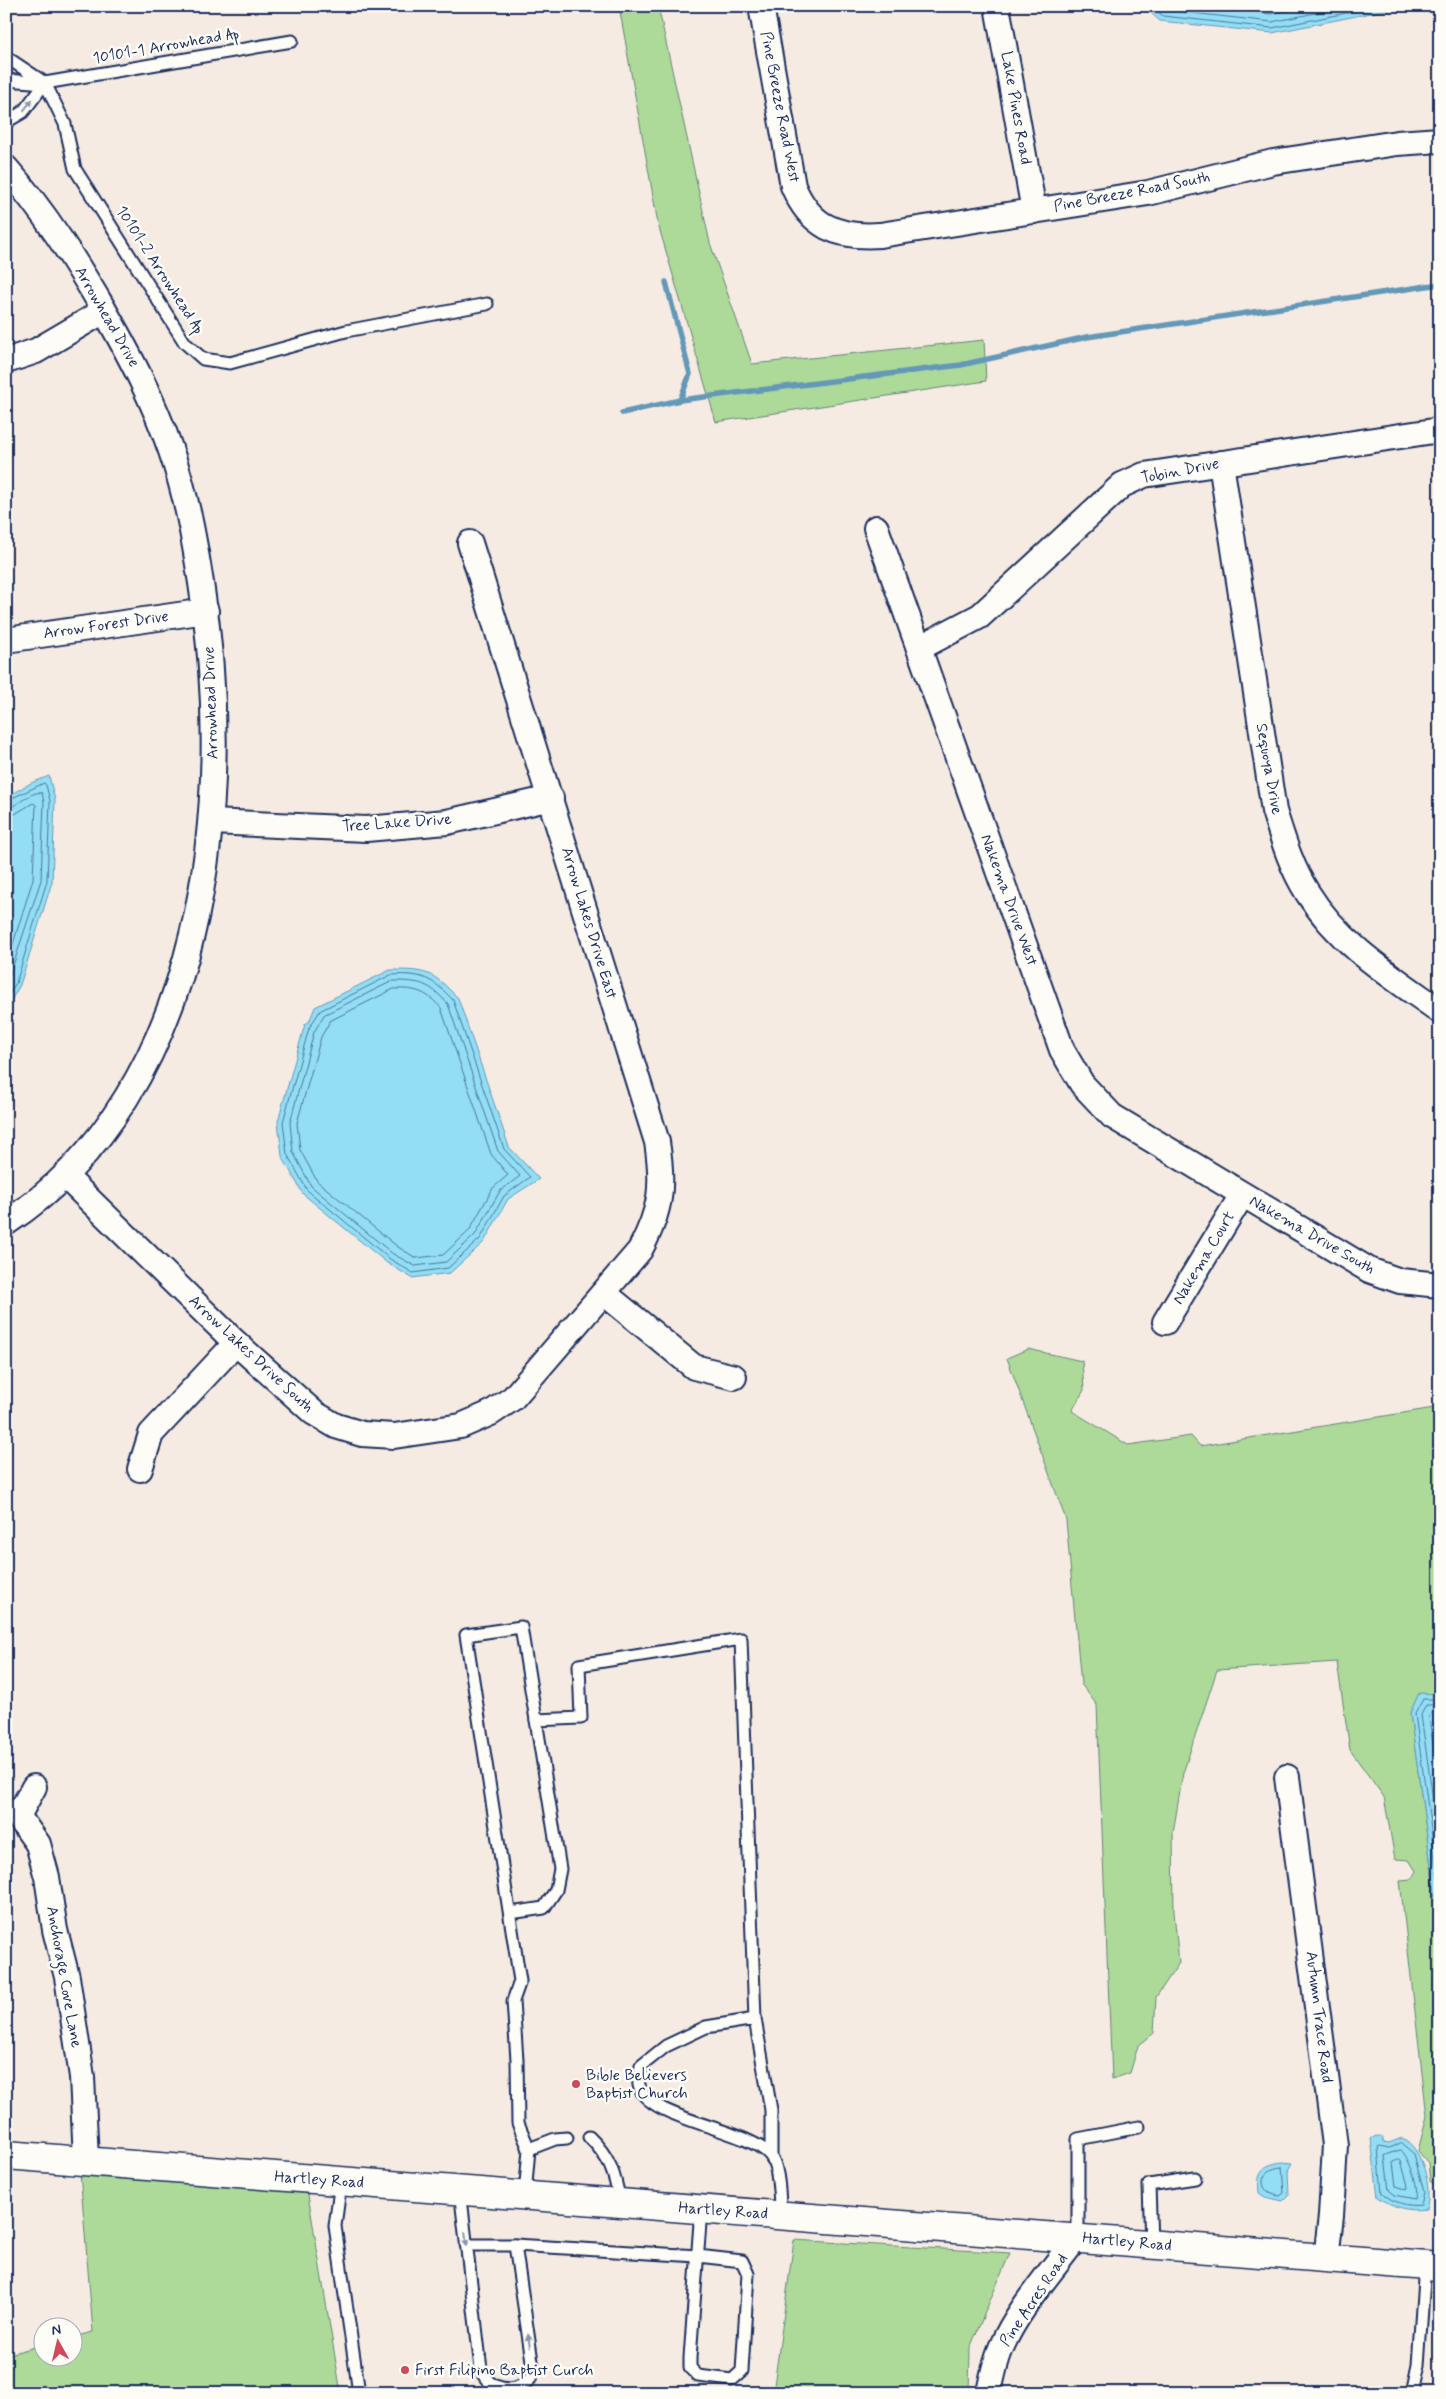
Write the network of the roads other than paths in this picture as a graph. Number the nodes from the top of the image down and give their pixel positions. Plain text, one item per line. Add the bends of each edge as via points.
1 (761, 6) edge
2 (997, 6) edge
3 (292, 41) dead end
4 (6, 57) edge
5 (6, 80) edge
6 (45, 83) junction
7 (6, 122) edge
8 (1440, 140) edge
9 (6, 168) edge
10 (1034, 211) junction
11 (826, 227) joint
12 (487, 304) dead end
13 (104, 311) junction
14 (6, 361) edge
15 (1440, 430) edge
16 (1221, 463) junction
17 (876, 528) dead end
18 (470, 543) dead end
19 (206, 611) junction
20 (6, 640) edge
21 (919, 648) junction
22 (551, 798) junction
23 (211, 822) junction
24 (1440, 1011) edge
25 (65, 1176) junction
26 (1242, 1195) junction
27 (6, 1223) edge
28 (1440, 1285) edge
29 (604, 1293) junction
30 (1165, 1322) dead end
31 (236, 1343) junction
32 (734, 1377) dead end
33 (140, 1469) dead end
34 (536, 1720) junction
35 (1287, 1777) dead end
36 (34, 1787) dead end
37 (12, 1813) edge
38 (510, 1913) junction
39 (755, 2019) junction
40 (1139, 2127) dead end
41 (589, 2137) dead end
42 (567, 2138) dead end
43 (529, 2149) junction
44 (6, 2155) edge
45 (771, 2156) junction
46 (86, 2159) junction
47 (1194, 2178) dead end
48 (341, 2181) junction
49 (460, 2190) junction
50 (525, 2195) junction
51 (620, 2203) junction
52 (701, 2209) junction
53 (780, 2215) junction
54 (1076, 2238) junction
55 (1151, 2244) junction
56 (466, 2245) junction
57 (515, 2245) junction
58 (698, 2256) junction
59 (1326, 2258) junction
60 (1432, 2266) edge
61 (359, 2393) edge
62 (990, 2393) edge
63 (1412, 2393) edge

1 - 11 street, Pine Breeze Road West via 793,186 810,215
2 - 10 street, Lake Pines Road
3 - 6 lane, 10101-1 Arrowhead Ap
4 - 6 lane
5 - 6 lane, 10101-1 Arrowhead Ap
7 -> 6 lane via 23,112
6 - 12 lane, 10101-2 Arrowhead Ap via 64,124 75,169 186,343 203,359 230,363 346,331
8 - 10 street, Pine Breeze Road South via 1397,143 1273,162 1148,193
9 - 13 street, Arrowhead Drive via 48,219
10 - 11 street, Pine Breeze Road South via 871,235 844,234
13 - 14 street via 36,351
13 - 19 street, Arrowhead Drive via 137,368 171,452 192,526
15 - 16 street, Tobin Drive
16 - 21 street, Tobin Drive via 1144,474 1122,485 980,616
16 - 24 street, Sequoya Drive via 1274,811 1288,854 1306,892 1335,930 1364,957
17 - 21 street, Nakema Drive West
18 - 22 street, Arrow Lakes Drive East
19 - 20 street, Arrow Forest Drive
19 - 23 street, Arrowhead Drive via 216,726
21 - 26 street, Nakema Drive West via 1062,1050 1082,1084 1112,1116
22 - 23 street, Tree Lake Drive via 447,822 366,829
22 - 29 street, Arrow Lakes Drive East via 657,1142 661,1166 661,1195 654,1224 640,1250
23 - 25 street, Arrowhead Drive via 195,920 172,1005 136,1082 106,1128
25 - 27 street, Arrowhead Drive
25 - 31 street, Arrow Lakes Drive South
26 - 28 street, Nakema Drive South via 1369,1270 1400,1281
26 - 30 street, Nakema Court
29 - 31 street, Arrow Lakes Drive South via 512,1398 490,1413 461,1426 394,1436 362,1434 336,1426 314,1413
29 - 32 street via 694,1367
31 - 33 street via 151,1434
34 - 38 lane via 560,1869 556,1890 544,1908
34 - 38 lane via 521,1627 466,1635
34 - 39 lane via 581,1718 579,1665 741,1639
35 - 59 street, Autumn Trace Road via 1335,2145
36 - 37 street
37 - 46 street, Anchorage Cove Lane via 38,1844 47,1878 67,1977 82,2077
38 - 43 lane via 520,1981 513,2000 518,2123
39 - 45 lane via 771,2110
39 - 45 lane via 706,2027 666,2046 641,2066 639,2086 650,2103 753,2144
40 - 54 lane via 1078,2139
41 - 51 lane via 605,2152 616,2178
42 - 43 lane
43 - 50 lane
44 - 46 street, Hartley Road
45 - 53 lane via 778,2184
46 - 48 street, Hartley Road
47 - 55 lane via 1148,2185
48 - 49 street, Hartley Road
48 - 61 lane via 335,2226
49 - 50 street, Hartley Road
49 -> 56 lane
50 - 51 street, Hartley Road
51 - 52 street, Hartley Road
52 - 53 street, Hartley Road
52 - 58 lane
53 - 54 street, Hartley Road
54 - 55 street, Hartley Road
54 - 62 street, Pine Acres Road via 1018,2317 1002,2346
55 - 59 street, Hartley Road
56 - 57 lane
56 -> 57 lane via 481,2369 492,2385 510,2389 526,2383 533,2368
57 - 58 lane
58 - 58 lane via 690,2368 698,2376 732,2380 742,2371 747,2268 737,2260
59 - 60 street, Hartley Road
60 - 63 lane

